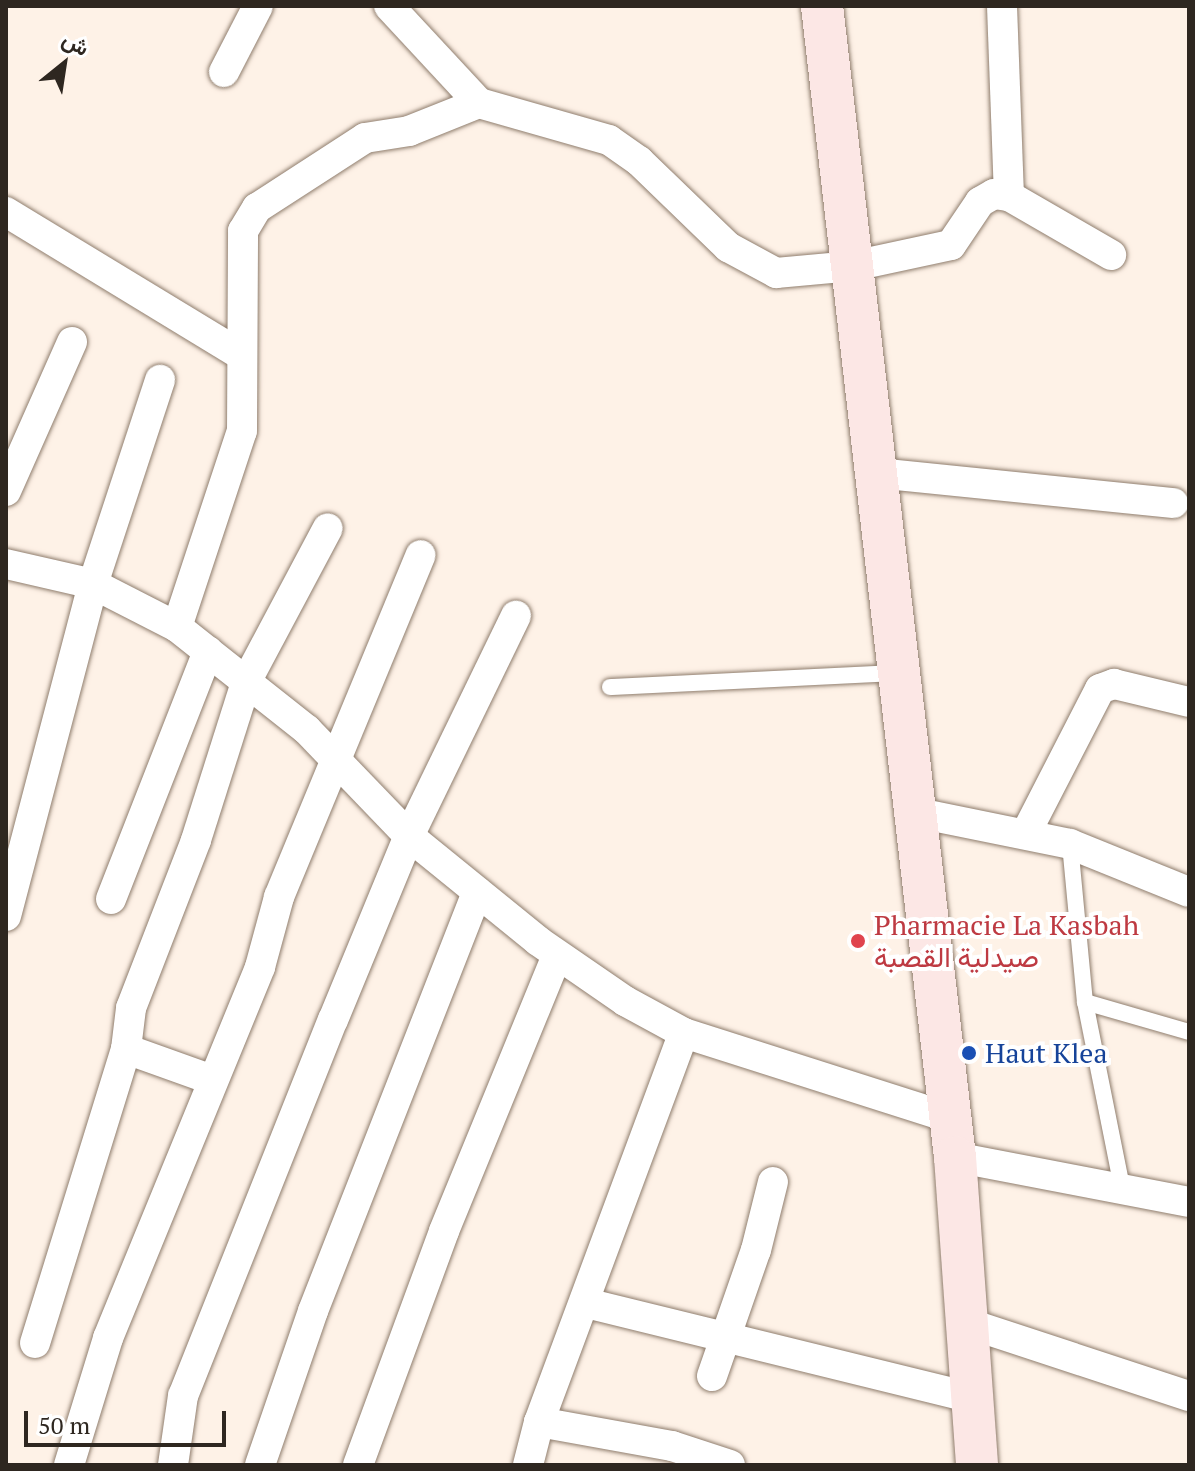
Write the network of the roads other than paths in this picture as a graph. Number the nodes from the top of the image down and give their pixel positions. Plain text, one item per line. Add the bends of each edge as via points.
1 (258, 6) edge
2 (389, 6) edge
3 (822, 6) edge
4 (1002, 6) edge
5 (224, 72) dead end
6 (479, 103) junction
7 (1009, 196) junction
8 (6, 212) edge
9 (1111, 255) dead end
10 (853, 266) junction
11 (72, 342) dead end
12 (241, 355) junction
13 (160, 380) dead end
14 (877, 473) junction
15 (6, 491) edge
16 (1173, 503) dead end
17 (328, 528) dead end
18 (421, 555) dead end
19 (6, 564) edge
20 (93, 584) junction
21 (516, 616) dead end
22 (177, 627) junction
23 (208, 651) junction
24 (898, 673) junction
25 (246, 682) junction
26 (610, 687) dead end
27 (1189, 702) edge
28 (335, 762) junction
29 (913, 812) junction
30 (1026, 833) junction
31 (409, 836) junction
32 (1070, 844) junction
33 (477, 892) junction
34 (1189, 892) edge
35 (111, 899) dead end
36 (6, 916) edge
37 (557, 955) junction
38 (1085, 1002) junction
39 (1189, 1032) edge
40 (684, 1033) junction
41 (126, 1049) junction
42 (210, 1079) junction
43 (951, 1137) junction
44 (773, 1182) dead end
45 (1122, 1187) junction
46 (1189, 1202) edge
47 (586, 1303) junction
48 (970, 1324) junction
49 (725, 1337) junction
50 (35, 1343) dead end
51 (712, 1376) dead end
52 (1189, 1396) edge
53 (976, 1399) junction
54 (539, 1422) junction
55 (670, 1456) edge
56 (986, 1463) edge
57 (69, 1465) edge
58 (173, 1465) edge
59 (260, 1465) edge
60 (358, 1465) edge
61 (528, 1465) edge
62 (730, 1465) edge

1 - 5 street
2 - 6 street
3 - 10 main road
4 - 7 street
6 - 10 street via 609,140 753,264 776,273
6 - 12 street via 409,131 365,138 257,208 242,245
7 - 9 street
7 - 10 street via 994,194 980,202 951,245
8 - 12 street
10 - 14 main road
11 - 15 street
12 - 22 street via 242,431
13 - 20 street
14 - 16 street
14 - 24 main road
17 - 25 street
18 - 28 street
19 - 20 street
20 - 22 street
20 - 36 street
21 - 31 street
22 - 23 street
23 - 25 street
23 - 35 street
24 - 26 lane
24 - 29 main road
25 - 28 street via 307,730
25 - 41 street via 196,840 131,1008
27 - 30 street via 1114,684 1100,689
28 - 31 street
28 - 42 street via 279,897 260,967
29 - 30 street
29 - 43 main road
30 - 32 street
31 - 33 street
31 - 58 street via 183,1396
32 - 34 street
32 - 38 lane
33 - 37 street
33 - 59 street via 313,1311
37 - 40 street
37 - 60 street via 444,1231
38 - 39 lane
38 - 45 lane
40 - 43 street
40 - 47 street
41 - 42 street
41 - 50 street
42 - 57 street via 108,1338
43 - 45 street
43 - 48 main road
44 - 49 street
45 - 46 street
47 - 49 street
47 - 54 street
48 - 52 street
48 - 53 main road
49 - 51 street
49 - 53 street
53 - 56 main road
54 - 55 street
54 - 61 street
55 - 62 street

